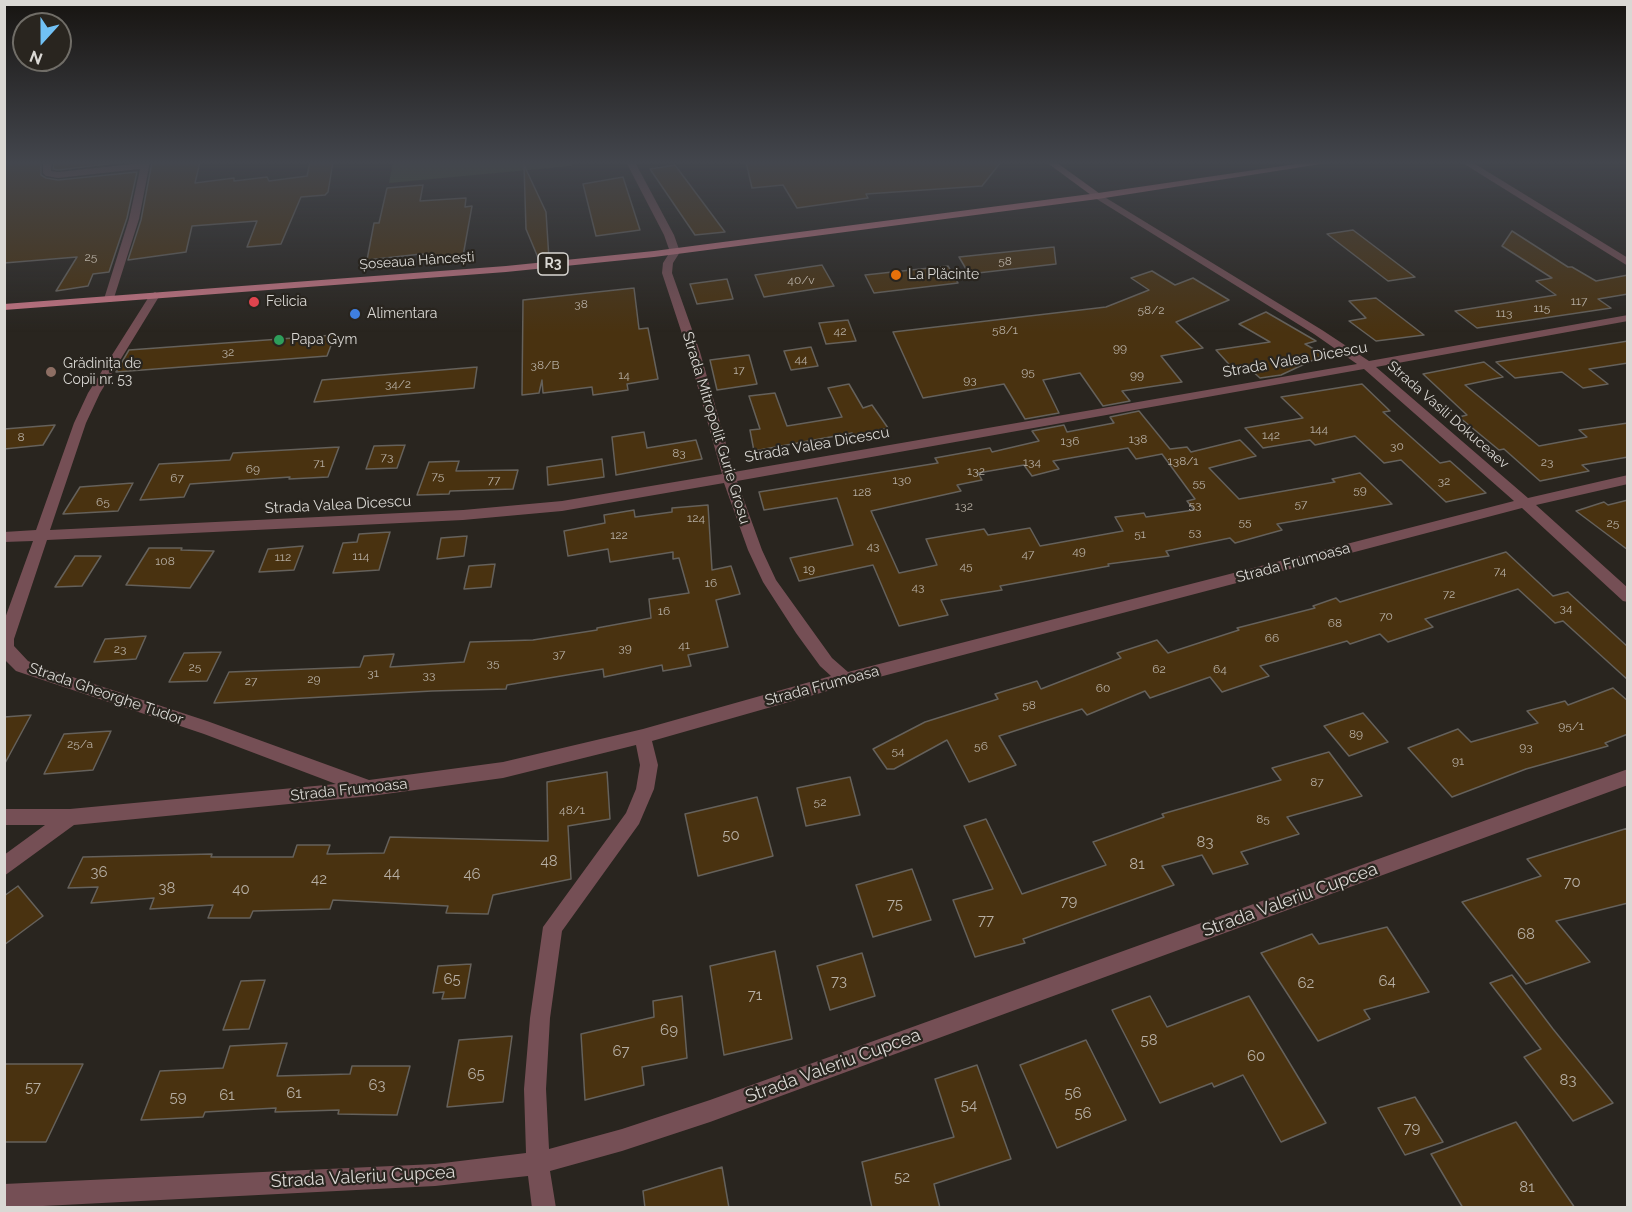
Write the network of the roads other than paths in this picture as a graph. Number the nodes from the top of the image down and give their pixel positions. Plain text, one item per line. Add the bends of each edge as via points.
1 (134, 219) edge
2 (660, 219) edge
3 (928, 219) edge
4 (1134, 219) edge
5 (1556, 219) edge
6 (675, 252) junction
7 (1628, 263) edge
8 (155, 296) junction
9 (109, 299) junction
10 (4, 307) edge
11 (1628, 318) edge
12 (1365, 364) junction
13 (729, 477) junction
14 (1628, 479) edge
15 (1526, 503) junction
16 (40, 536) junction
17 (4, 537) edge
18 (1628, 597) edge
19 (845, 680) junction
20 (643, 736) junction
21 (1628, 777) edge
22 (371, 789) junction
23 (4, 817) edge
24 (69, 817) junction
25 (4, 867) edge
26 (538, 1163) junction
27 (4, 1196) edge
28 (544, 1208) edge

1 - 9 street
2 - 6 street
3 - 6 main road, Șoseaua Hâncești / R3
4 - 12 street, Strada Vasili Dokuceaev
5 - 7 street
6 - 8 main road, Șoseaua Hâncești / R3
6 - 13 street, Strada Mitropolit Gurie Grosu via 667,273
8 - 9 main road, Șoseaua Hâncești / R3
8 - 16 street, Strada Gheorghe Tudor via 84,413
9 - 10 main road, Șoseaua Hâncești / R3
11 - 12 street, Strada Valea Dicescu
12 - 13 street, Strada Valea Dicescu
12 - 15 street, Strada Vasili Dokuceaev
13 - 16 street, Strada Valea Dicescu via 562,506 463,515
13 - 19 street, Strada Mitropolit Gurie Grosu via 770,582 826,662
14 - 15 street, Strada Frumoasa
15 - 18 street, Strada Vasili Dokuceaev
15 - 19 street, Strada Frumoasa
16 - 17 street, Strada Valea Dicescu
16 - 22 street, Strada Gheorghe Tudor via 6,639 11,656 22,666 207,728
19 - 20 street, Strada Frumoasa
20 - 22 street, Strada Frumoasa via 503,770
20 - 26 street via 649,765 645,789 633,818 554,927 540,1018 535,1089
21 - 26 street, Strada Valeriu Cupcea via 710,1111
22 - 24 street, Strada Frumoasa
23 - 24 street, Strada Frumoasa
24 - 25 street
26 - 27 street, Strada Valeriu Cupcea via 435,1175
26 - 28 street

